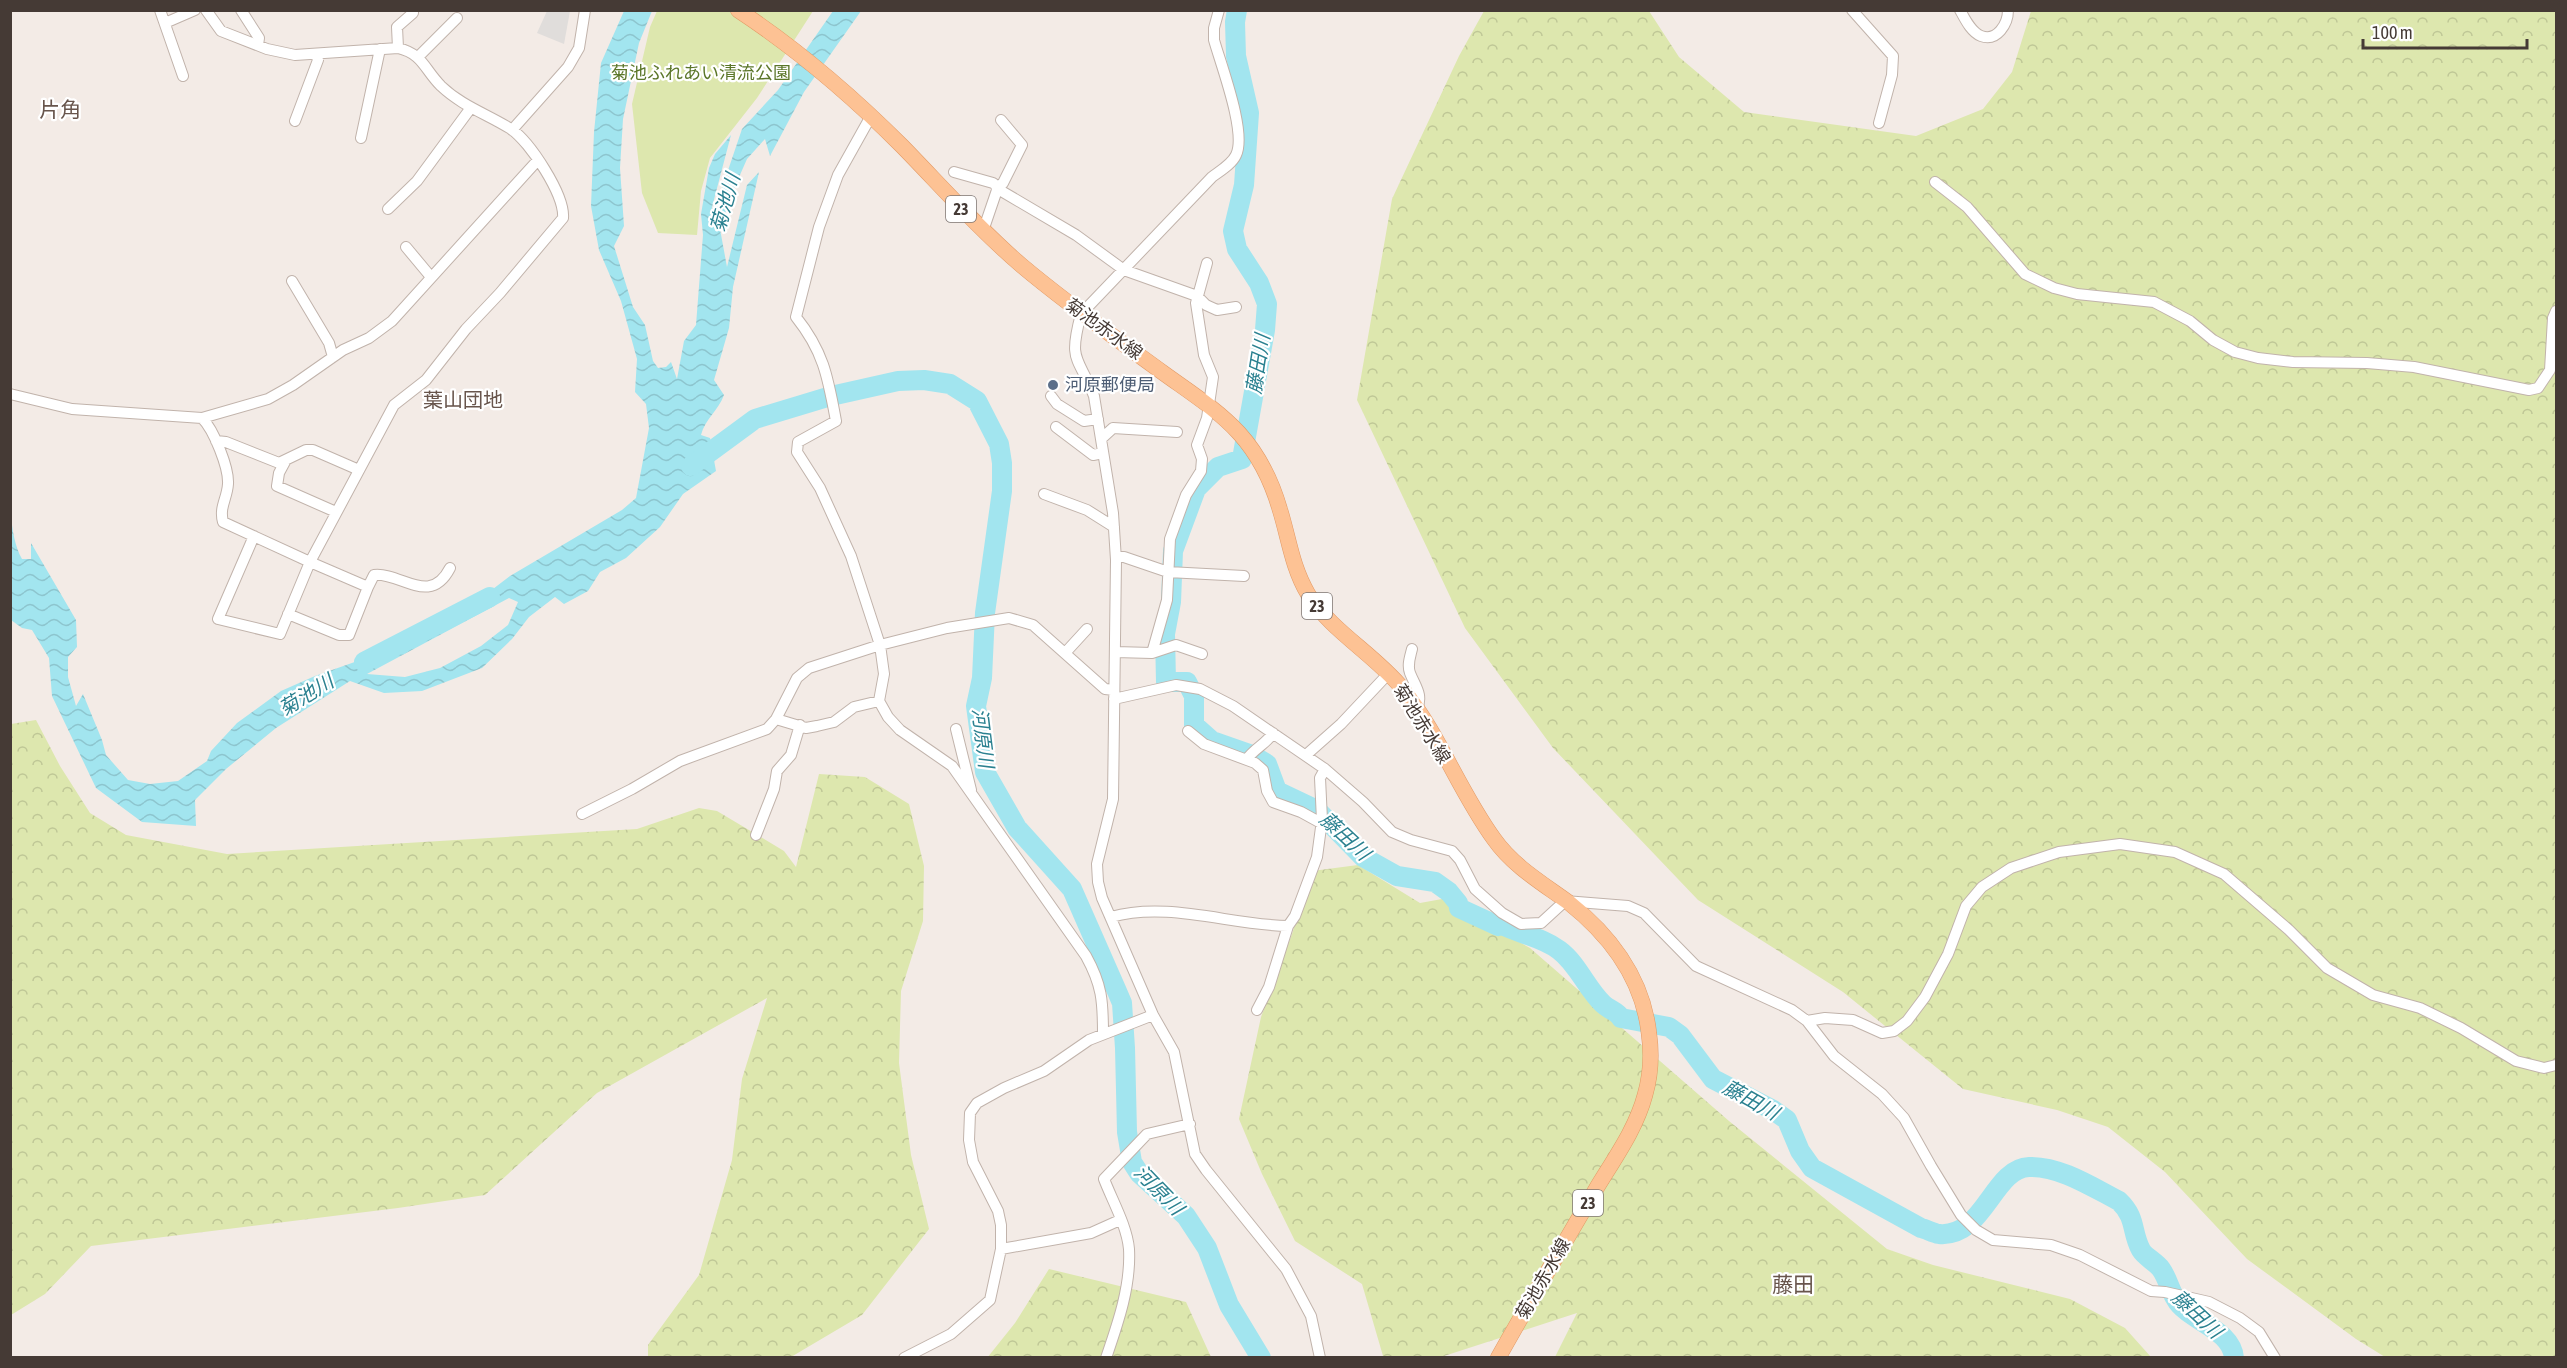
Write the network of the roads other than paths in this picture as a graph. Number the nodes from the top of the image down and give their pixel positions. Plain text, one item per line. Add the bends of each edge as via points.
1 (160, 10) edge
2 (195, 10) edge
3 (206, 10) edge
4 (241, 10) edge
5 (413, 10) edge
6 (585, 10) edge
7 (738, 10) edge
8 (1219, 10) edge
9 (1852, 10) edge
10 (1959, 10) edge
11 (2008, 10) edge
12 (457, 18) dead end
13 (165, 23) junction
14 (258, 45) junction
15 (398, 48) junction
16 (380, 50) junction
17 (316, 54) junction
18 (418, 57) junction
19 (183, 76) dead end
20 (470, 109) junction
21 (871, 116) junction
22 (1000, 120) dead end
23 (295, 121) dead end
24 (1879, 123) dead end
25 (512, 130) junction
26 (362, 138) dead end
27 (537, 161) junction
28 (954, 172) dead end
29 (1935, 182) dead end
30 (998, 187) junction
31 (388, 209) dead end
32 (983, 231) junction
33 (406, 248) dead end
34 (1207, 262) dead end
35 (1124, 270) junction
36 (431, 277) junction
37 (292, 281) dead end
38 (1197, 296) junction
39 (1236, 307) dead end
40 (2556, 311) edge
41 (1081, 314) junction
42 (333, 357) junction
43 (10, 394) edge
44 (1051, 396) dead end
45 (1209, 406) junction
46 (202, 418) junction
47 (1098, 419) junction
48 (1056, 427) dead end
49 (1177, 432) dead end
50 (1101, 439) junction
51 (216, 441) junction
52 (1103, 453) junction
53 (286, 459) junction
54 (359, 470) junction
55 (1044, 494) dead end
56 (336, 512) junction
57 (1114, 527) junction
58 (254, 536) junction
59 (1116, 557) junction
60 (310, 562) junction
61 (450, 568) dead end
62 (1168, 572) junction
63 (1244, 576) dead end
64 (368, 587) junction
65 (288, 614) junction
66 (1087, 629) dead end
67 (880, 645) junction
68 (1412, 649) dead end
69 (1115, 652) junction
70 (1065, 653) junction
71 (1152, 653) junction
72 (1202, 654) dead end
73 (1389, 673) junction
74 (1114, 694) junction
75 (879, 702) junction
76 (1417, 710) junction
77 (776, 719) junction
78 (800, 726) junction
79 (956, 729) dead end
80 (1188, 731) dead end
81 (1273, 733) junction
82 (1306, 755) junction
83 (1247, 759) junction
84 (1325, 769) junction
85 (970, 794) junction
86 (582, 814) dead end
87 (1322, 823) junction
88 (756, 835) dead end
89 (1565, 901) junction
90 (1111, 917) junction
91 (1288, 926) junction
92 (1257, 1010) dead end
93 (1153, 1015) junction
94 (1807, 1021) junction
95 (1103, 1034) junction
96 (2556, 1065) edge
97 (1190, 1124) junction
98 (1120, 1220) junction
99 (1001, 1249) junction
100 (904, 1358) edge
101 (1106, 1358) edge
102 (1320, 1358) edge
103 (1497, 1358) edge
104 (2275, 1358) edge

1 - 13 street
2 - 13 street
3 - 14 street via 221,31
4 - 14 street via 258,38
5 - 15 street via 397,27
6 - 25 street via 579,48 568,68
7 - 21 main road, 菊池赤水線 / 23
8 - 35 street via 1214,40 1239,127 1236,156
9 - 24 street via 1893,56
10 - 11 street via 1974,31 1988,37 1996,35 2006,24
12 - 18 street
13 - 19 street
14 - 17 street via 295,55
15 - 16 street
15 - 18 street
16 - 17 street
16 - 26 street
17 - 23 street via 318,60
18 - 20 street via 441,85
20 - 25 street
20 - 31 street via 417,181
21 - 32 main road, 菊池赤水線 / 23
21 - 67 street via 838,175 819,227 796,317 812,336 825,368 836,421 798,442 797,452 820,488 850,556
22 - 30 street via 1022,145
25 - 27 street
27 - 36 street
27 - 54 street via 552,181 564,209 563,218 426,380 394,405
28 - 30 street
29 - 40 street via 1967,207 2025,274 2077,294 2154,302 2235,352 2258,358 2414,367 2529,390 2538,388 2550,370
30 - 32 street
30 - 35 street
32 - 41 main road, 菊池赤水線 / 23
33 - 36 street
34 - 38 street
35 - 38 street
35 - 41 street
36 - 42 street via 392,321
37 - 42 street
38 - 39 street via 1217,310
38 - 45 street via 1204,355 1213,377
41 - 45 main road, 菊池赤水線 / 23
41 - 47 street via 1074,352 1094,396
42 - 46 street via 268,399
43 - 46 street via 84,411
44 - 47 street via 1084,421
45 - 62 street via 1197,445 1201,471 1186,495 1170,539
45 - 73 main road, 菊池赤水線 / 23 via 1234,428 1258,458 1280,508 1289,552 1311,598
46 - 51 street
47 - 50 street
48 - 52 street via 1093,455
49 - 50 street via 1113,428
50 - 52 street
51 - 53 street via 226,441 279,463
51 - 58 street via 228,482 220,511 223,522
52 - 57 street
53 - 54 street via 313,450
53 - 56 street via 277,486
54 - 56 street
55 - 57 street via 1087,510
56 - 60 street
57 - 59 street
58 - 60 street
58 - 65 street via 218,619 280,634
59 - 62 street
59 - 69 street
60 - 64 street
60 - 65 street
61 - 64 street via 445,577 432,585 417,587 384,574 374,576
62 - 63 street
62 - 71 street via 1167,600
64 - 65 street via 349,635 339,635
66 - 70 street
67 - 70 street via 1009,618 1033,625
67 - 75 street via 884,675
67 - 77 street via 809,668 796,678
68 - 76 street via 1410,672 1421,700
69 - 71 street
69 - 74 street
70 - 74 street
71 - 72 street via 1176,645
73 - 76 main road, 菊池赤水線 / 23
73 - 82 street
74 - 81 street via 1176,685 1200,688
74 - 90 street via 1113,799 1097,864 1102,898
75 - 78 street via 854,707 834,722
75 - 85 street via 900,730 952,766
76 - 89 main road, 菊池赤水線 / 23 via 1497,844 1535,880
77 - 78 street
77 - 86 street via 767,729 680,761
78 - 88 street via 791,755 777,771
79 - 85 street via 972,788
80 - 83 street via 1204,744
81 - 82 street
81 - 83 street
82 - 84 street
83 - 87 street via 1263,770 1273,802
84 - 87 street via 1320,778
84 - 89 street via 1392,832 1452,851 1474,889 1521,924 1541,923
85 - 95 street via 1098,978
87 - 91 street via 1317,857
89 - 94 street via 1628,906 1644,913 1696,966 1792,1010
89 - 103 main road, 菊池赤水線 / 23 via 1618,951 1633,976 1646,1005 1651,1070 1637,1118
90 - 91 street via 1123,913 1173,913
90 - 93 street
91 - 92 street via 1269,987
93 - 95 street
93 - 97 street via 1174,1052
94 - 96 street via 1853,1020 1882,1033 1894,1031 1925,997 1948,954 1966,906 1982,886 2010,868 2059,852 2120,844 2175,852 2224,874 2327,968 2373,995 2420,1008 2516,1061 2544,1068
94 - 104 street via 1834,1056 1882,1094 1904,1118 1961,1215 1976,1230 1993,1240 2051,1245 2080,1254 2151,1291 2209,1302 2259,1332
95 - 99 street via 1044,1071 977,1103 970,1113 973,1162 998,1211
97 - 98 street via 1148,1134 1104,1179
97 - 102 street via 1195,1154 1300,1292 1311,1316
98 - 99 street via 1090,1233
98 - 101 street via 1129,1247 1127,1283
99 - 100 street via 990,1300 951,1334

